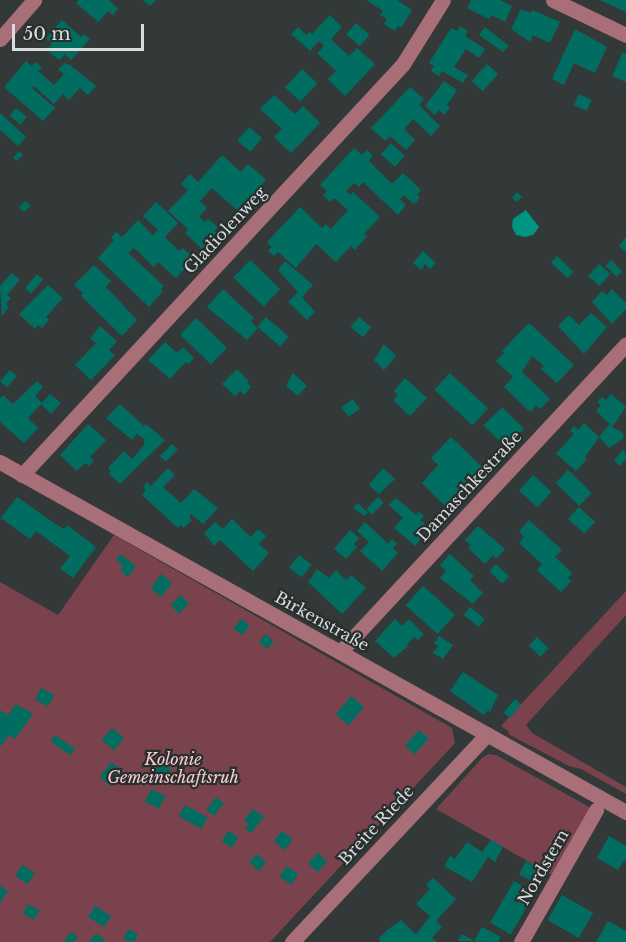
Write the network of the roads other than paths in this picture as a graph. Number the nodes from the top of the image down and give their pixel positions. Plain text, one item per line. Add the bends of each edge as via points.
1 (34, 0) edge
2 (443, 0) edge
3 (553, 0) edge
4 (626, 35) edge
5 (0, 39) edge
6 (626, 344) edge
7 (0, 462) edge
8 (22, 475) junction
9 (340, 652) junction
10 (487, 734) junction
11 (596, 810) dead end
12 (626, 812) edge
13 (292, 942) edge
14 (521, 942) edge

1 - 5 street
2 - 8 street, Gladiolenweg via 403,64
3 - 4 street
6 - 9 street, Damaschkestraße
7 - 8 street, Birkenstraße
8 - 9 street, Birkenstraße
9 - 10 street, Birkenstraße
10 - 12 street, Birkenstraße
10 - 13 street, Breite Riede
11 - 14 street, Nordstern

